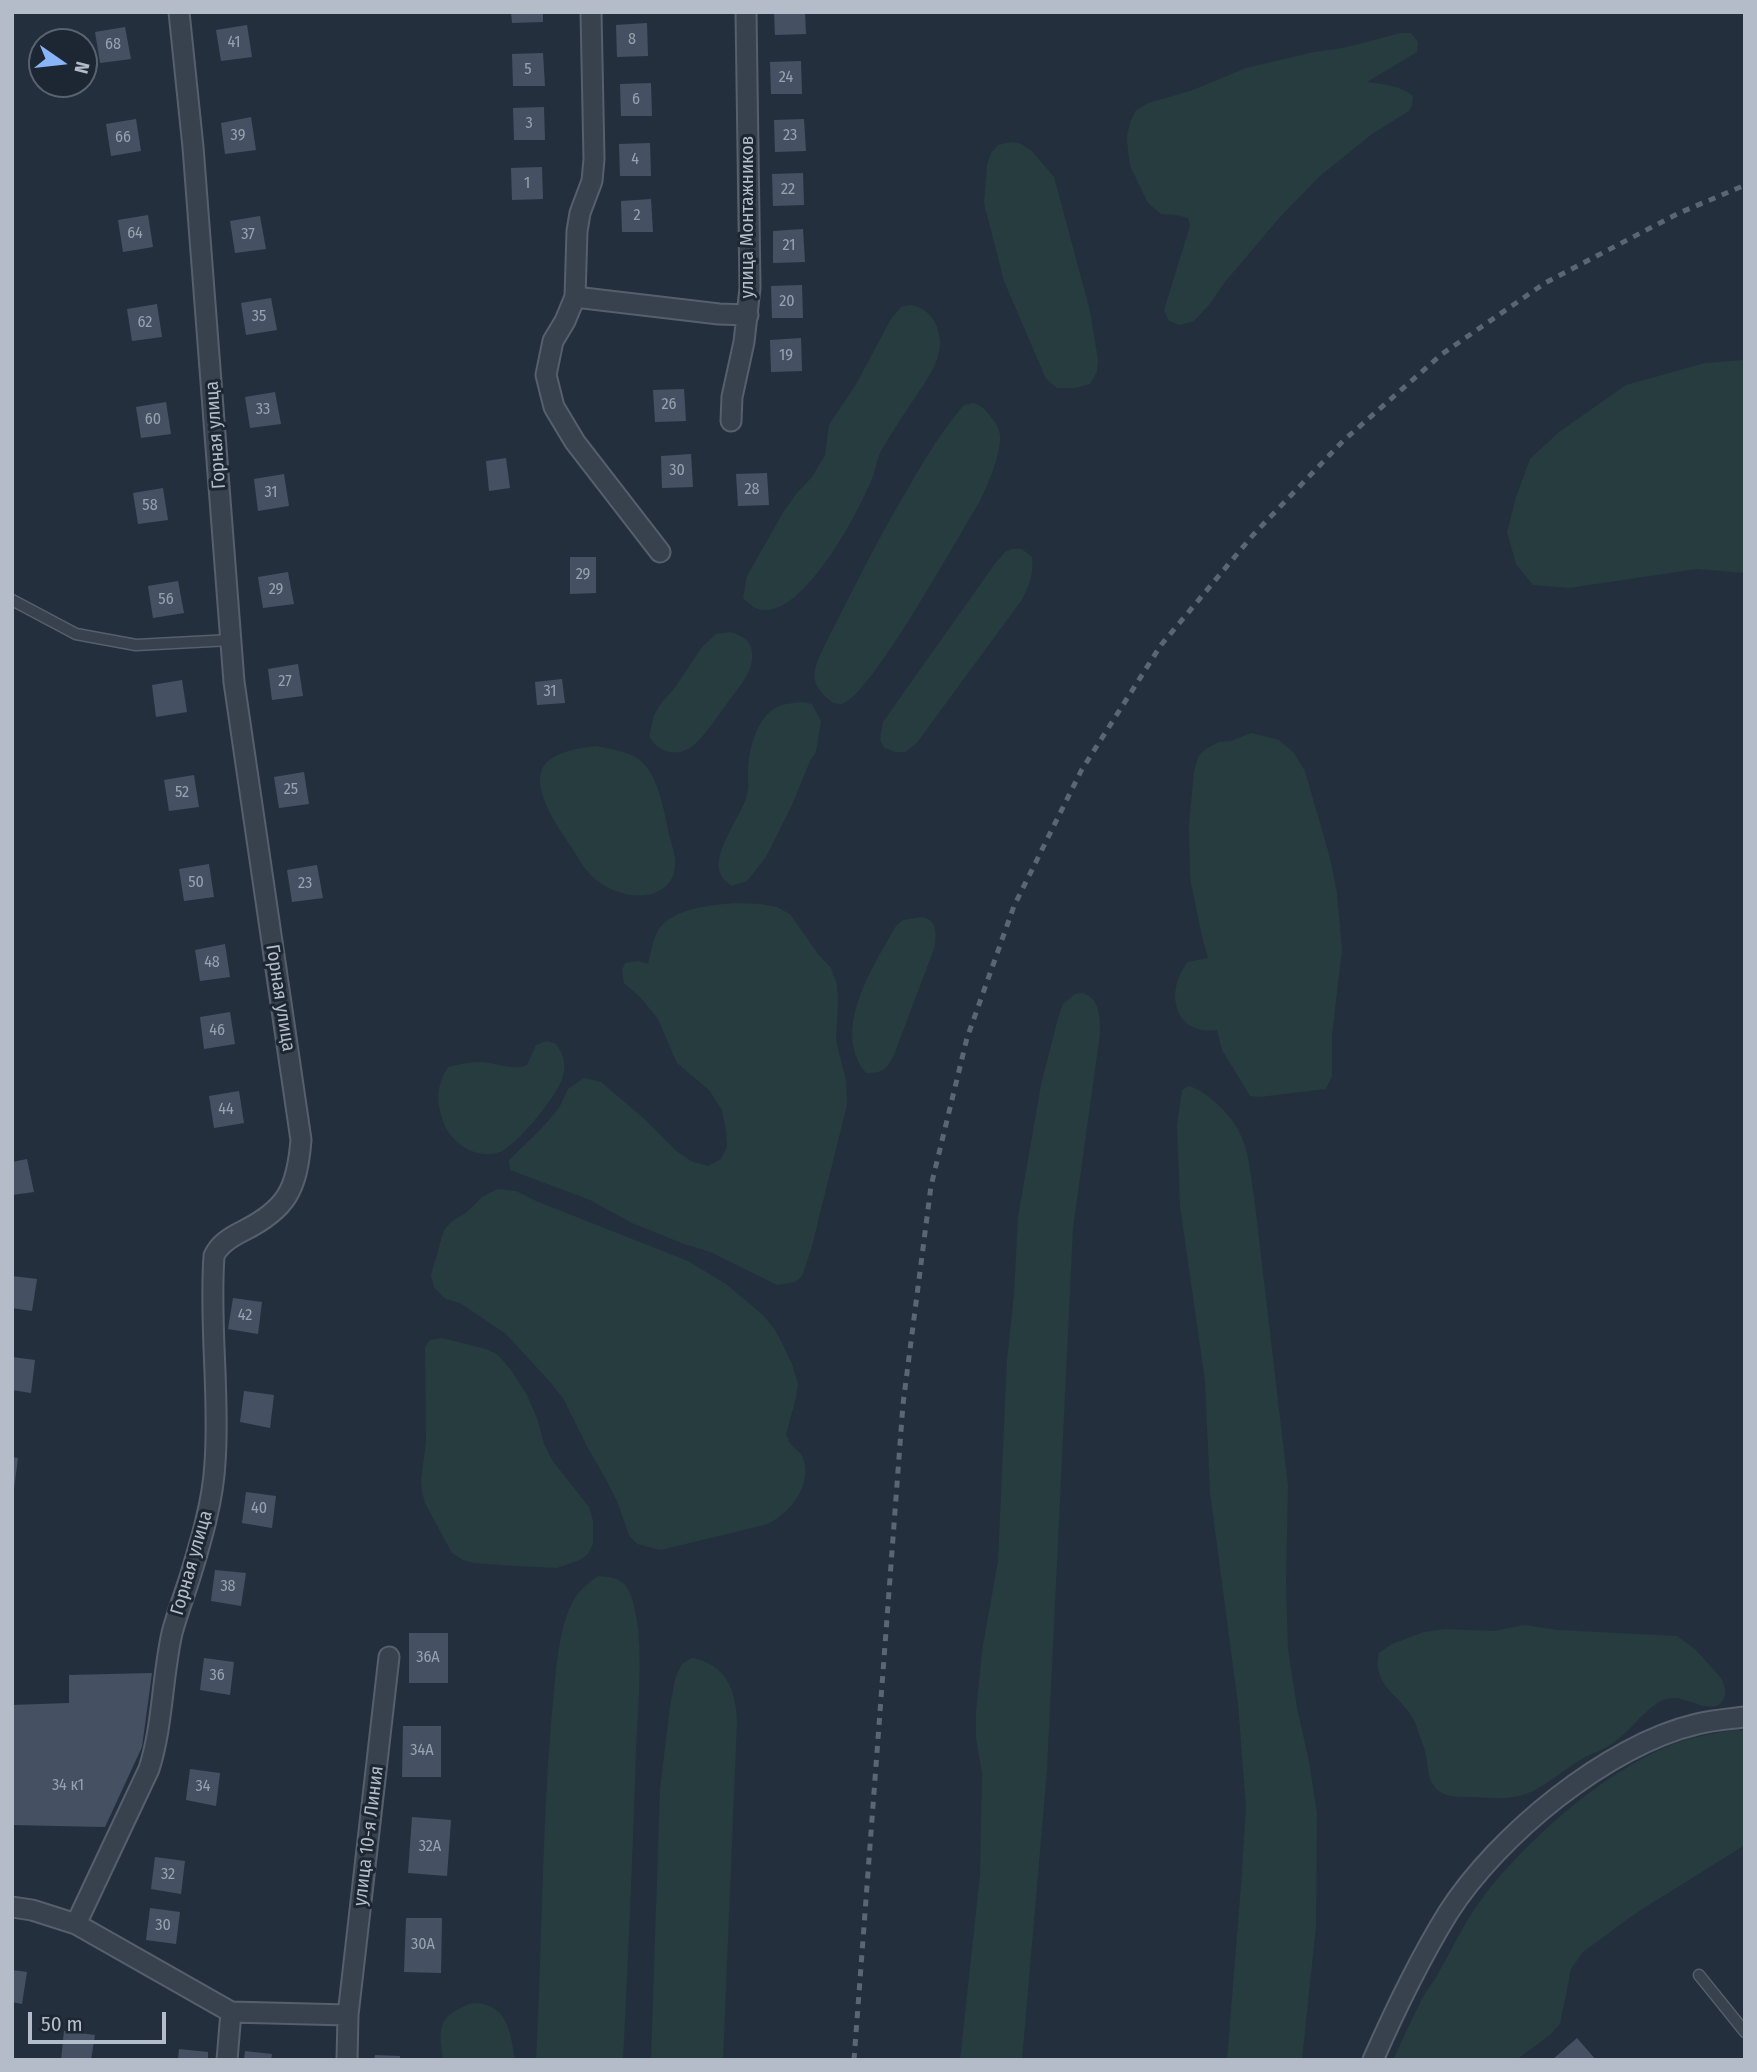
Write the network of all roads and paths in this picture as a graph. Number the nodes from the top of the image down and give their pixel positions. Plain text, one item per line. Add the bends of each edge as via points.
1 (179, 12) edge
2 (592, 12) edge
3 (746, 12) edge
4 (575, 297) junction
5 (748, 315) junction
6 (730, 421) dead end
7 (660, 552) dead end
8 (12, 600) edge
9 (232, 640) junction
10 (389, 1657) dead end
11 (1745, 1717) edge
12 (12, 1907) edge
13 (76, 1924) junction
14 (1699, 1975) dead end
15 (231, 2012) junction
16 (348, 2015) junction
17 (1745, 2032) edge
18 (227, 2060) edge
19 (347, 2060) edge
20 (1373, 2060) edge

1 - 9 street, Горная улица
2 - 4 street via 594,159 577,232
3 - 5 street, улица Монтажников
4 - 5 street
4 - 7 street via 549,358 546,375 554,407 575,442
5 - 6 street, улица Монтажников
8 - 9 lane via 76,634 136,645
9 - 13 street, Горная улица via 234,682 300,1126 299,1159 296,1177 282,1204 220,1245 214,1256 215,1465 208,1506 173,1630 156,1747
10 - 16 street, улица 10-я Линия
11 - 20 street via 1697,1724 1630,1751 1552,1801 1513,1834 1449,1911
12 - 13 street
13 - 15 street
14 - 17 lane
15 - 16 street
15 - 18 street
16 - 19 street

